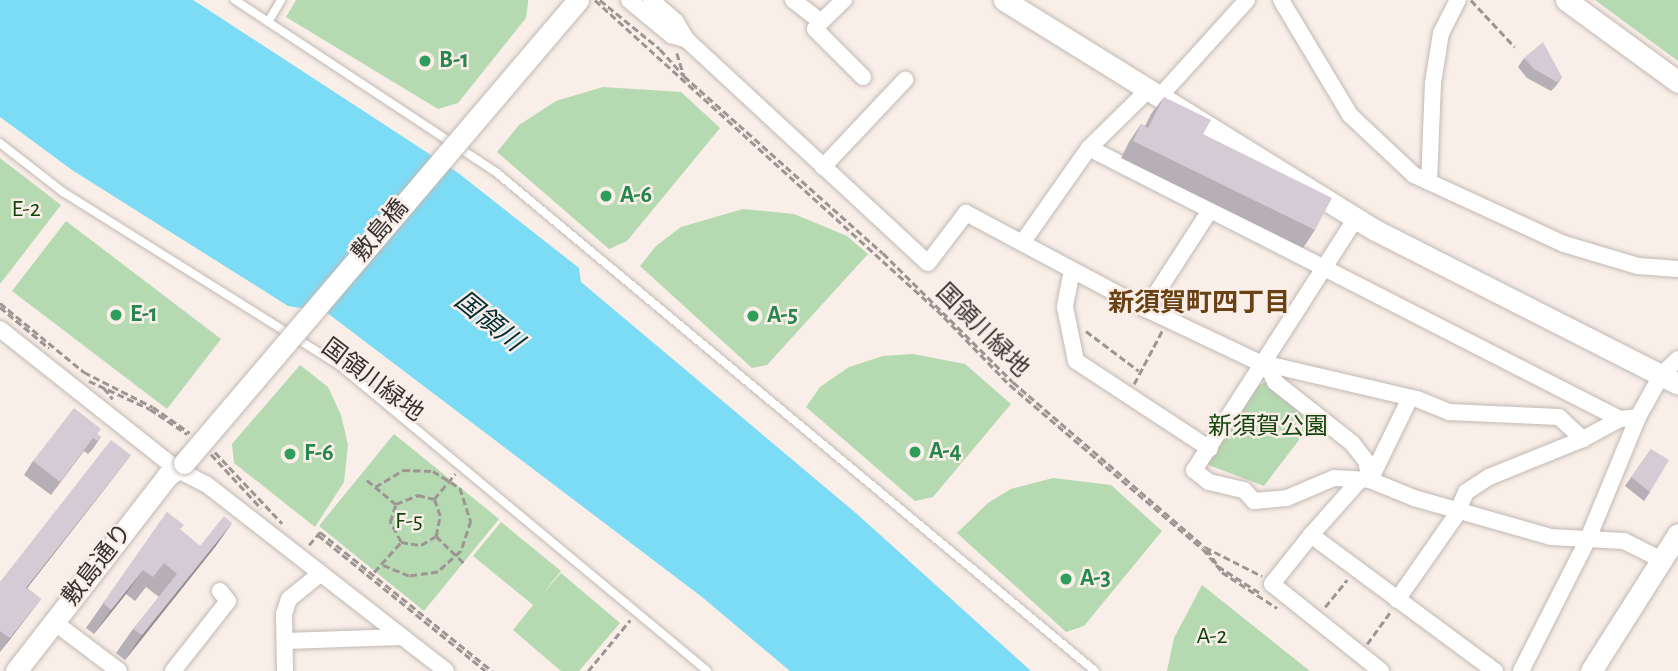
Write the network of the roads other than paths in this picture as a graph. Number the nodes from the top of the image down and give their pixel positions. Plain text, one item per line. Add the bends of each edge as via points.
1 (235, 0) edge
2 (281, 0) edge
3 (578, 0) edge
4 (629, 0) edge
5 (652, 0) edge
6 (793, 0) edge
7 (844, 0) edge
8 (1247, 0) edge
9 (1281, 0) edge
10 (1458, 0) edge
11 (1566, 0) edge
12 (1007, 1) edge
13 (268, 22) junction
14 (821, 22) junction
15 (679, 38) junction
16 (863, 77) dead end
17 (905, 80) dead end
18 (1678, 82) edge
19 (1155, 92) junction
20 (0, 144) edge
21 (1089, 148) junction
22 (823, 167) junction
23 (1429, 182) junction
24 (1211, 209) junction
25 (1356, 218) junction
26 (1022, 243) junction
27 (1327, 265) junction
28 (1072, 270) junction
29 (1678, 270) edge
30 (1146, 309) junction
31 (0, 329) edge
32 (1678, 359) edge
33 (1267, 363) junction
34 (1670, 379) edge
35 (1410, 398) junction
36 (1638, 417) junction
37 (1620, 419) junction
38 (1583, 439) junction
39 (1210, 449) junction
40 (181, 467) junction
41 (1364, 481) junction
42 (1457, 510) junction
43 (1678, 534) edge
44 (1311, 535) junction
45 (1587, 541) junction
46 (1661, 560) junction
47 (320, 574) junction
48 (220, 591) dead end
49 (1397, 601) junction
50 (54, 622) junction
51 (402, 637) junction
52 (285, 641) junction
53 (442, 670) edge
54 (16, 671) edge
55 (119, 671) edge
56 (173, 671) edge
57 (285, 671) edge
58 (707, 671) edge
59 (1095, 671) edge
60 (1381, 671) edge
61 (1495, 671) edge
62 (1521, 671) edge
63 (1591, 671) edge

1 - 13 lane
2 - 13 lane
3 - 40 street, 敷島橋, bridge
4 - 15 street
5 - 15 street via 676,22
6 - 14 street
7 - 14 street
8 - 19 street
9 - 23 street via 1350,115 1414,175
10 - 23 street via 1441,33 1433,83
11 - 18 street
12 - 19 street
13 - 59 lane via 497,173
14 - 16 street via 815,29
15 - 22 street
17 - 22 street
19 - 21 street
19 - 25 street
20 - 58 lane via 63,192 340,366
21 - 24 street
21 - 26 street
22 - 26 street via 928,263 966,213
23 - 29 street via 1564,244 1638,266
24 - 27 street
24 - 30 street
25 - 27 street
25 - 34 street
26 - 28 street
27 - 33 street
27 - 37 street via 1487,354
28 - 30 street
28 - 39 street via 1065,307 1076,361
30 - 33 street
31 - 40 street
32 - 34 street
33 - 35 street
33 - 39 street
33 - 41 street via 1275,382 1352,443 1366,461
34 - 36 street
35 - 38 street via 1449,412 1559,417
35 - 41 street
36 - 37 street
36 - 45 street
37 - 38 street
38 - 42 street via 1489,477 1466,492
39 - 41 street via 1194,470 1209,482 1244,491 1254,501 1287,498 1334,478
40 - 47 street
40 - 50 street, 敷島通り via 167,476
41 - 42 street
41 - 44 street
42 - 45 street via 1551,537
42 - 49 street
43 - 46 street
44 - 49 street
44 - 60 street via 1272,584
45 - 46 street via 1624,541
45 - 62 street
46 - 63 street
47 - 51 street
47 - 52 street via 289,599
48 - 56 street via 228,601
49 - 61 street
50 - 54 street, 敷島通り
50 - 55 street
51 - 52 street
51 - 53 street
52 - 57 street

